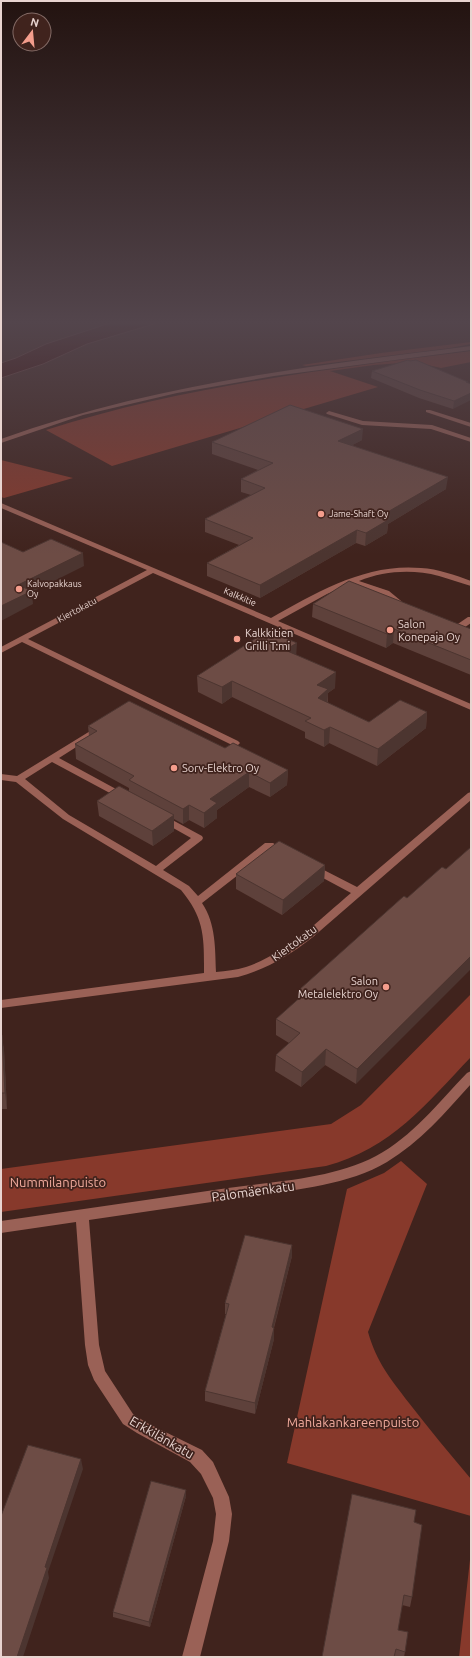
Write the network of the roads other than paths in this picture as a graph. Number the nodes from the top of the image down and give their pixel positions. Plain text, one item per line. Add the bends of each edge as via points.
1 (143, 400) edge
2 (428, 411) dead end
3 (328, 413) dead end
4 (471, 425) edge
5 (1, 440) edge
6 (471, 440) edge
7 (1, 505) edge
8 (153, 570) junction
9 (353, 580) junction
10 (471, 584) edge
11 (410, 612) edge
12 (471, 619) edge
13 (272, 621) junction
14 (466, 635) edge
15 (22, 639) junction
16 (1, 650) edge
17 (146, 699) junction
18 (133, 707) edge
19 (471, 707) edge
20 (108, 723) edge
21 (235, 743) edge
22 (52, 758) junction
23 (1, 777) edge
24 (19, 779) junction
25 (471, 795) edge
26 (135, 804) edge
27 (156, 815) edge
28 (157, 870) junction
29 (358, 892) junction
30 (197, 902) junction
31 (210, 977) junction
32 (1, 1004) edge
33 (471, 1076) edge
34 (82, 1216) junction
35 (1, 1227) edge
36 (191, 1657) edge

1 - 5 street via 81,414
2 - 4 street
3 - 6 street via 362,423 432,427
7 - 8 street, Kalkkitie
8 - 13 street, Kalkkitie
8 - 15 street, Kiertokatu
9 - 10 street via 403,569 432,572
9 - 11 street via 386,593
9 - 13 street via 304,602
12 - 14 street via 452,629
13 - 19 street, Kalkkitie
15 - 16 street, Kiertokatu
15 - 17 street
17 - 18 street
17 - 21 street
20 - 22 street
22 - 24 street
22 - 26 street
23 - 24 street
24 - 28 street via 66,817
25 - 29 street, Kiertokatu
27 - 28 street via 198,838
28 - 30 street via 185,888
29 - 30 street via 269,845
29 - 31 street, Kiertokatu via 289,950 248,971
30 - 31 street via 208,930
31 - 32 street, Kiertokatu
33 - 34 street, Palomäenkatu via 410,1139 366,1166 302,1183
34 - 35 street, Palomäenkatu
34 - 36 street, Erkkilänkatu via 92,1345 99,1374 128,1419 196,1456 207,1468 221,1497 224,1514 221,1541

